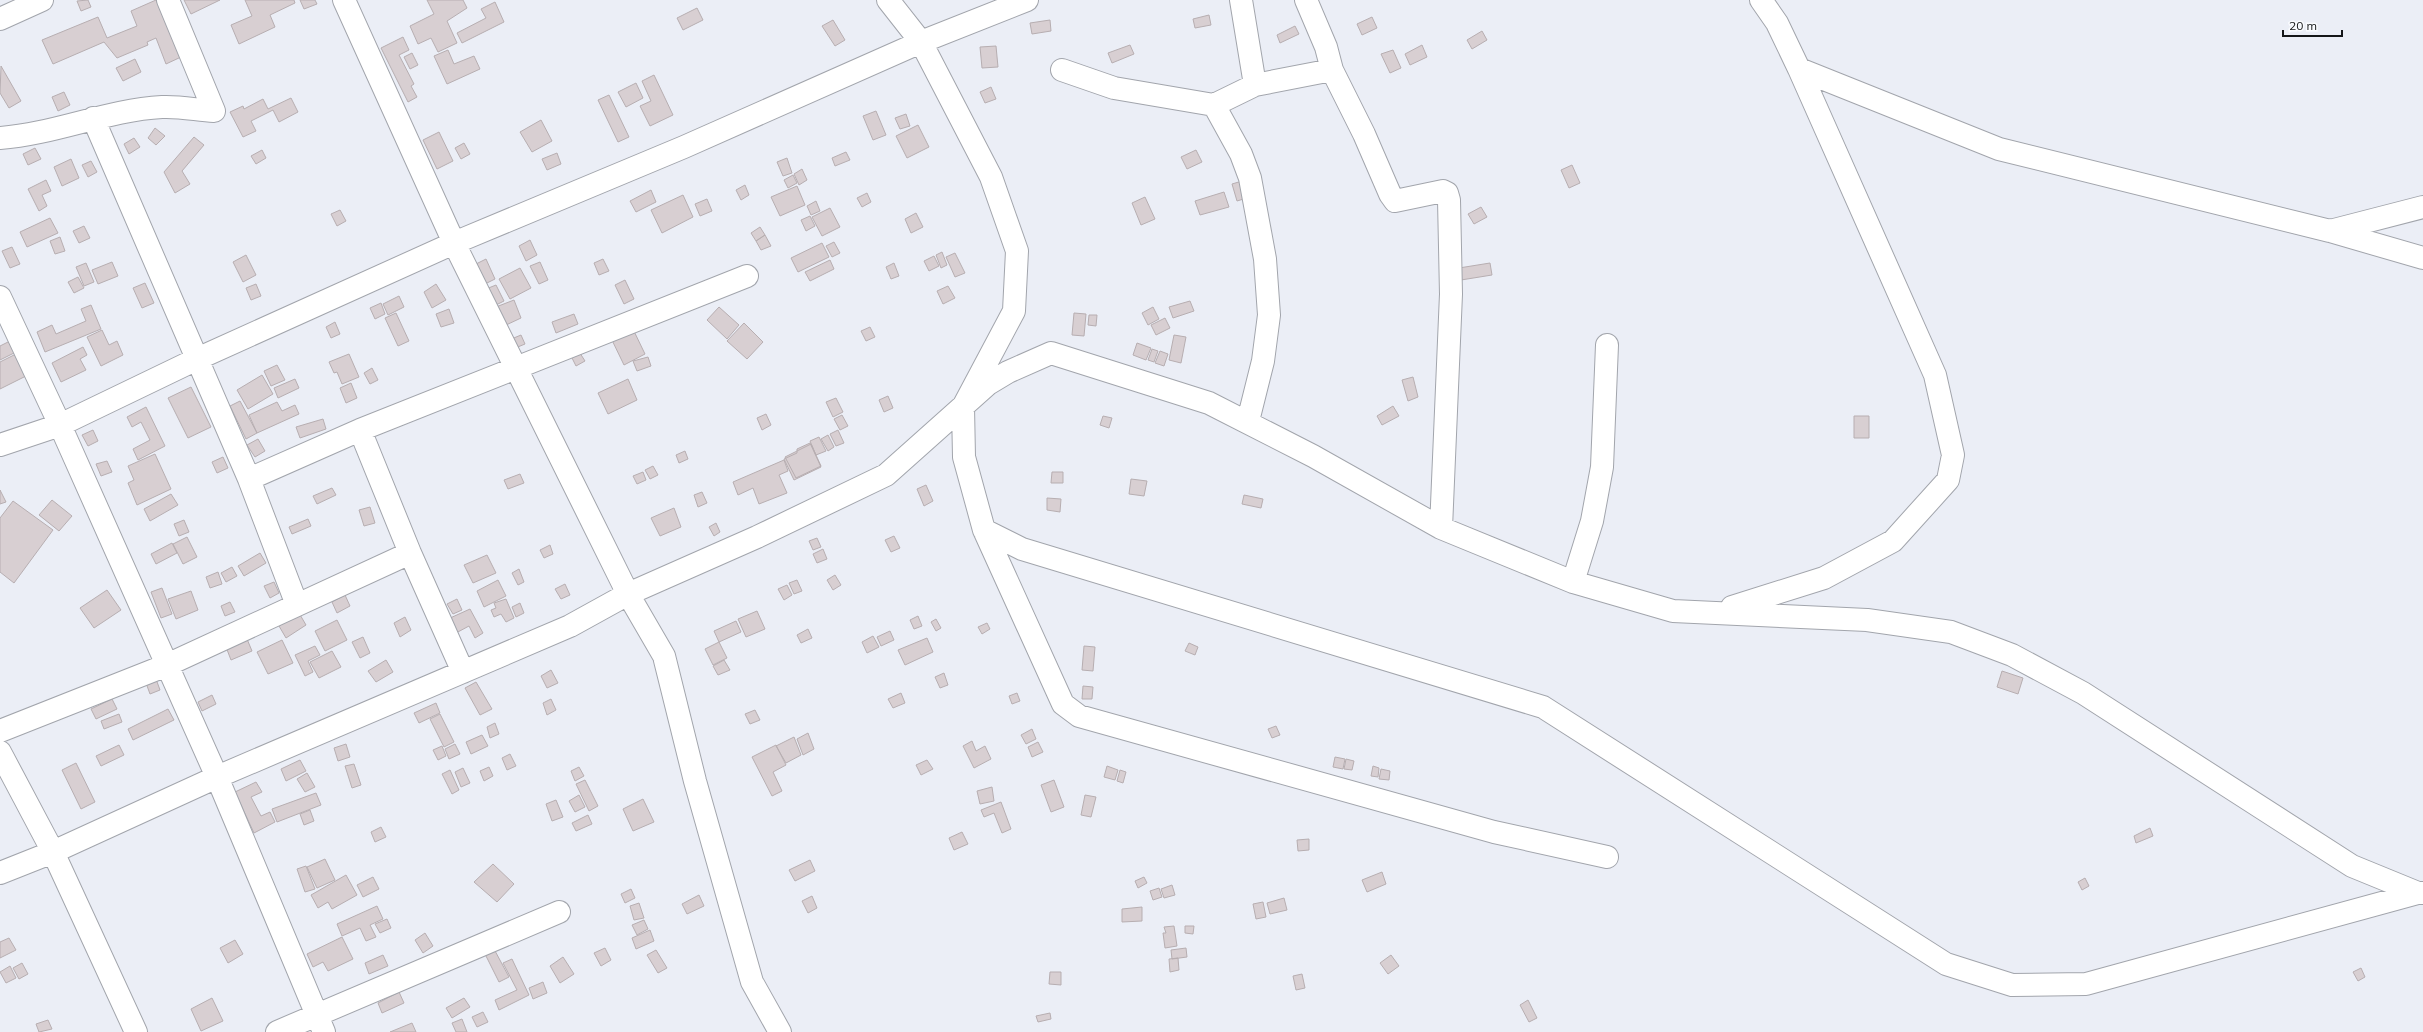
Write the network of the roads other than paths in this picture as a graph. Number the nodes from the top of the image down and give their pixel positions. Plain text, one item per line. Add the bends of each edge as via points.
1 (42, 0) edge
2 (168, 0) edge
3 (344, 0) edge
4 (888, 0) edge
5 (1027, 0) edge
6 (1241, 0) edge
7 (1306, 0) edge
8 (1761, 0) edge
9 (0, 19) edge
10 (921, 42) junction
11 (1799, 69) junction
12 (1062, 70) dead end
13 (1332, 70) junction
14 (1255, 86) junction
15 (1214, 105) junction
16 (93, 118) junction
17 (0, 138) edge
18 (2423, 207) edge
19 (2330, 231) junction
20 (454, 243) junction
21 (2423, 258) edge
22 (748, 276) dead end
23 (0, 297) edge
24 (1607, 345) dead end
25 (197, 360) junction
26 (516, 368) junction
27 (963, 407) junction
28 (1248, 421) junction
29 (60, 425) junction
30 (360, 430) junction
31 (0, 445) edge
32 (249, 479) junction
33 (1441, 528) junction
34 (984, 530) junction
35 (410, 553) junction
36 (1573, 582) junction
37 (628, 594) junction
38 (297, 606) junction
39 (1672, 611) junction
40 (167, 665) junction
41 (463, 672) junction
42 (0, 731) edge
43 (0, 752) edge
44 (217, 777) junction
45 (53, 852) junction
46 (1607, 857) dead end
47 (0, 873) edge
48 (2420, 893) edge
49 (559, 912) dead end
50 (320, 1024) edge
51 (136, 1032) edge
52 (277, 1032) edge
53 (780, 1032) edge

1 - 9 street
2 - 16 street via 214,111 162,107
3 - 20 street
4 - 10 street
5 - 10 street
6 - 14 street
7 - 13 street
8 - 11 street via 1777,23
10 - 20 street via 684,147
10 - 27 street via 992,177 1017,252 1014,311
11 - 19 street via 1999,149
11 - 39 street via 1935,375 1953,455 1948,480 1893,541 1824,578 1735,607
12 - 15 street via 1114,88
13 - 14 street
13 - 33 street via 1395,201 1442,191 1447,193 1450,200 1451,294
14 - 15 street
15 - 28 street via 1241,154 1250,178 1265,259 1269,315 1263,361
16 - 17 street via 24,136
16 - 25 street
18 - 19 street
19 - 21 street
20 - 25 street
20 - 26 street
22 - 26 street
23 - 29 street
24 - 36 street via 1602,467 1592,521
25 - 29 street
25 - 32 street
26 - 30 street
26 - 37 street
27 - 28 street via 988,384 1051,353 1209,402
27 - 34 street via 964,457
27 - 37 street via 886,475 758,537
28 - 33 street
29 - 31 street
29 - 40 street
30 - 32 street
30 - 35 street
32 - 38 street
33 - 36 street
34 - 46 street via 1063,704 1079,716 1494,832
34 - 48 street via 1022,549 1543,707 1946,964 2012,985 2086,984
35 - 38 street
35 - 41 street
36 - 39 street
37 - 41 street via 570,626
37 - 53 street via 664,656 695,781 752,982
38 - 40 street
39 - 48 street via 1866,620 1951,632 2012,655 2083,693 2352,866
40 - 42 street
40 - 44 street
41 - 44 street
43 - 45 street
44 - 45 street
44 - 50 street
45 - 47 street
45 - 51 street
49 - 50 street
50 - 52 street

